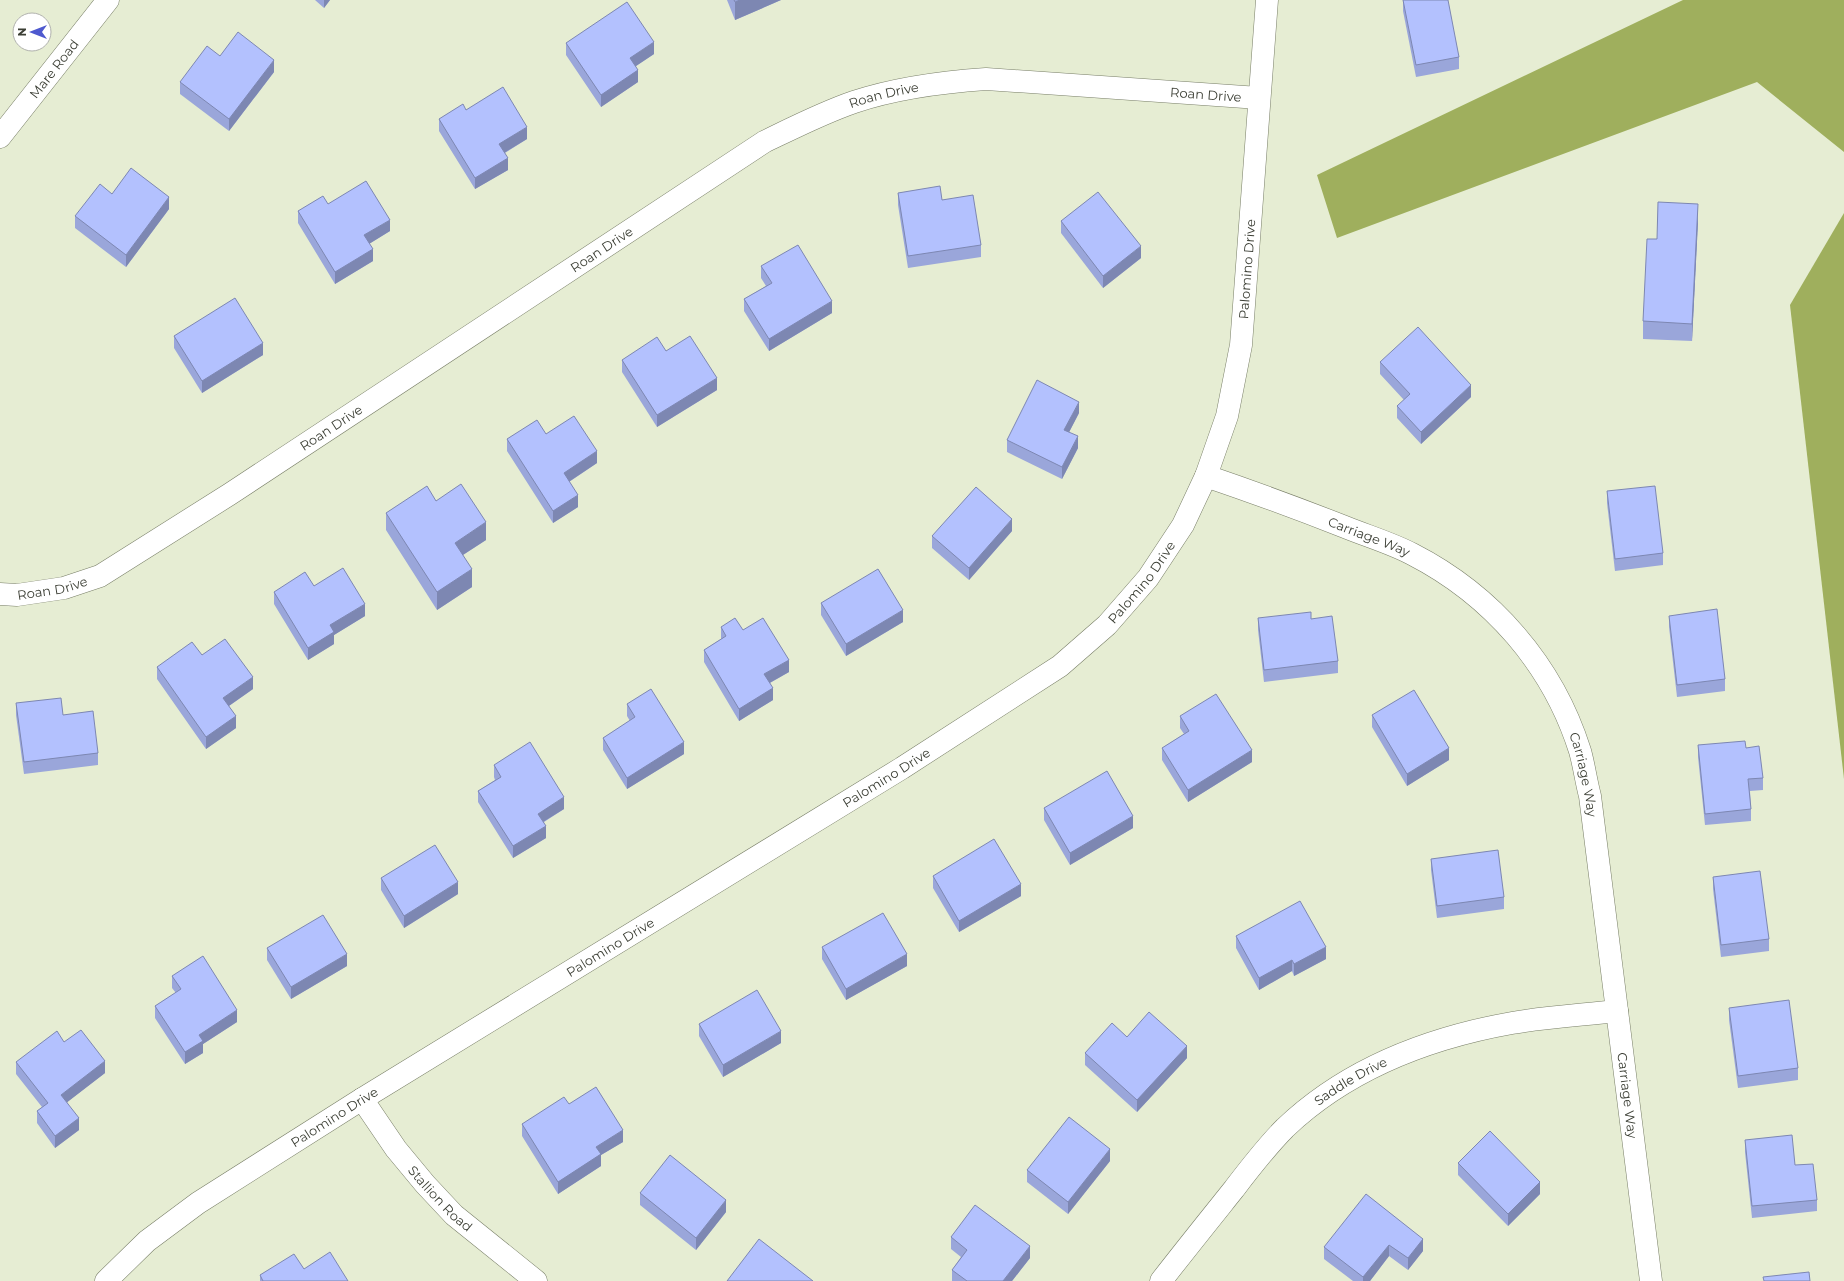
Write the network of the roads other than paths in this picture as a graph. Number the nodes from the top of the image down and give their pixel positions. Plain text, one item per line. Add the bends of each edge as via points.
1 (108, 0) edge
2 (1267, 0) edge
3 (1259, 98) junction
4 (0, 138) edge
5 (1206, 476) junction
6 (0, 594) edge
7 (1617, 1011) junction
8 (362, 1099) junction
9 (106, 1281) edge
10 (536, 1281) edge
11 (1161, 1281) edge
12 (1651, 1281) edge

1 - 4 street, Mare Road
2 - 3 street, Palomino Drive
3 - 5 street, Palomino Drive via 1241,344 1227,416
3 - 6 street, Roan Drive via 986,79 920,86 855,102 824,113 764,142 230,494 100,576 64,588 17,595
5 - 7 street, Carriage Way via 1284,503 1412,554 1450,576 1486,603 1517,635 1543,671 1564,710 1580,752 1590,796
5 - 8 street, Palomino Drive via 1183,525 1148,578 1107,625 1060,666 902,768
7 - 11 street, Saddle Drive via 1513,1022 1454,1035 1425,1044 1370,1068 1321,1098 1285,1129
7 - 12 street, Carriage Way
8 - 9 street, Palomino Drive via 198,1203 147,1241
8 - 10 street, Stallion Road via 396,1150 454,1215

